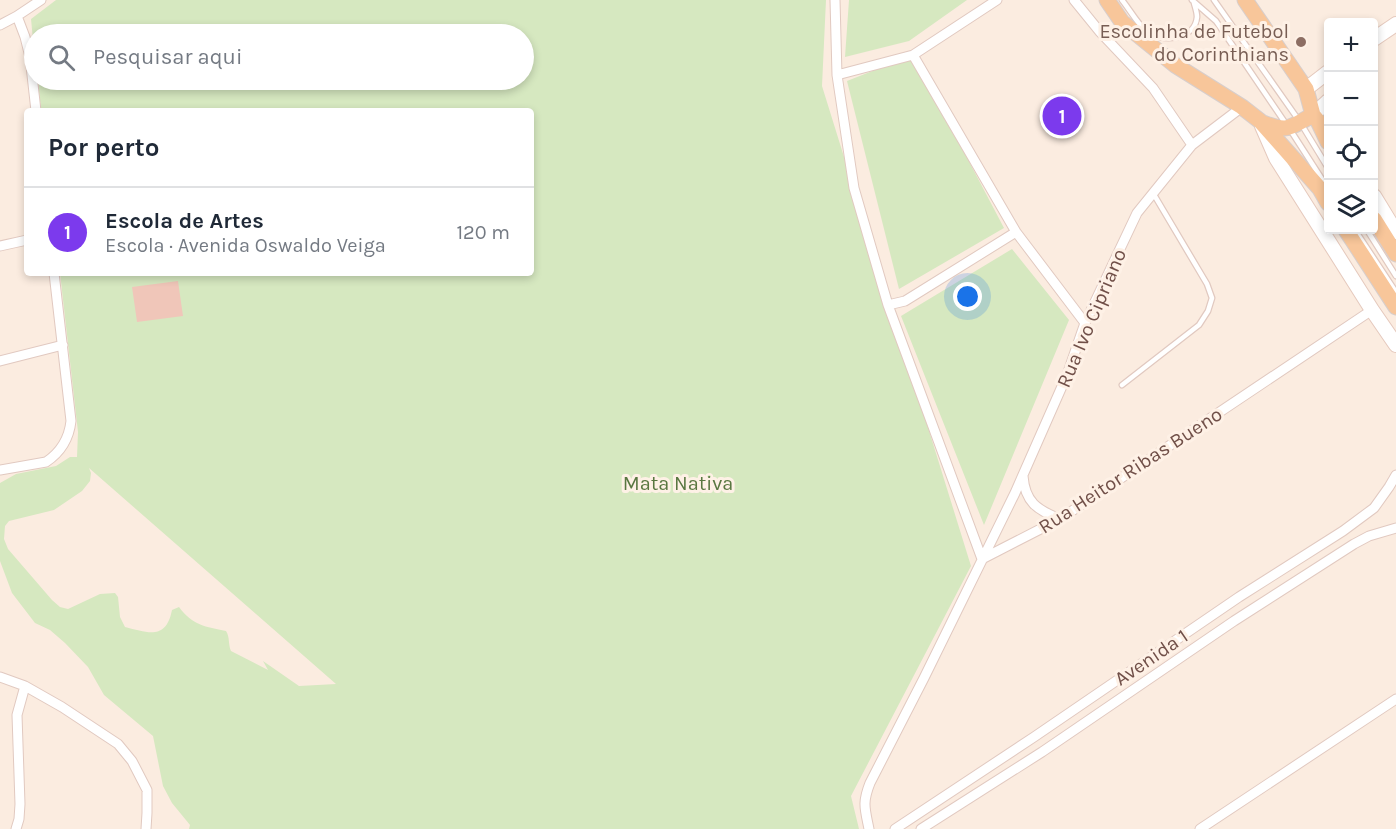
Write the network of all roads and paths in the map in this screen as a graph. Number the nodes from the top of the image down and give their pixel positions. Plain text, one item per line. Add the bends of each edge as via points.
1 (41, 0) edge
2 (835, 0) edge
3 (997, 0) edge
4 (1074, 0) edge
5 (1107, 0) edge
6 (1122, 0) edge
7 (1192, 0) edge
8 (1214, 0) edge
9 (1245, 0) edge
10 (17, 16) junction
11 (1396, 24) edge
12 (0, 25) edge
13 (24, 34) edge
14 (1378, 36) edge
15 (913, 55) junction
16 (837, 75) junction
17 (1324, 76) edge
18 (1306, 89) junction
19 (34, 90) edge
20 (1242, 107) junction
21 (1324, 107) edge
22 (36, 108) edge
23 (1260, 121) junction
24 (1310, 123) edge
25 (1324, 137) edge
26 (1192, 145) junction
27 (1324, 156) edge
28 (1326, 180) edge
29 (1153, 193) junction
30 (1324, 195) edge
31 (1378, 203) edge
32 (1378, 225) edge
33 (1016, 232) junction
34 (1396, 232) edge
35 (1349, 234) edge
36 (1358, 234) edge
37 (1370, 234) edge
38 (24, 241) edge
39 (0, 246) edge
40 (1396, 254) edge
41 (54, 276) edge
42 (1396, 276) edge
43 (1396, 292) edge
44 (888, 306) junction
45 (1396, 307) edge
46 (1372, 310) junction
47 (1086, 323) junction
48 (63, 345) junction
49 (1396, 345) edge
50 (0, 362) edge
51 (1122, 385) dead end
52 (0, 470) edge
53 (1023, 473) junction
54 (1396, 475) edge
55 (1060, 519) junction
56 (1396, 528) edge
57 (982, 559) junction
58 (0, 677) edge
59 (25, 686) junction
60 (1396, 699) edge
61 (16, 829) edge
62 (146, 829) edge
63 (869, 829) edge
64 (895, 829) edge
65 (921, 829) edge
66 (1200, 829) edge

1 - 10 street
2 - 16 street
3 - 15 street
4 - 26 street via 1153,88
5 - 20 main road via 1122,22 1175,65
6 - 7 lane via 1146,30 1168,38 1188,32 1195,23
7 - 24 lane
8 - 24 lane
9 - 18 main road
10 - 12 street
10 - 13 street
11 - 14 street
15 - 16 street
15 - 33 street
16 - 44 street via 854,188
17 - 18 street
18 - 24 main road
19 - 22 street
20 - 23 main road
20 - 26 street, Rua Ivo Cipriano
21 - 24 street
23 - 24 main road via 1281,129
23 - 30 main road
23 - 46 street via 1276,158
24 - 25 main road
24 - 27 lane
24 - 28 lane
26 - 29 street, Rua Ivo Cipriano
29 - 47 street, Rua Ivo Cipriano via 1137,213
29 - 51 lane via 1212,298 1199,325
31 - 34 street
32 - 40 main road
33 - 44 street via 905,301
33 - 47 street
35 - 45 main road
36 - 43 lane
37 - 42 lane
38 - 39 street
41 - 48 street
44 - 57 street
46 - 49 street
46 - 55 street, Rua Heitor Ribas Bueno
47 - 53 street, Rua Ivo Cipriano via 1068,375
48 - 50 street
48 - 52 street via 71,421 62,447 46,462
53 - 55 street via 1024,487 1033,504
53 - 57 street, Rua Ivo Cipriano
54 - 64 street, Avenida 1 via 1374,508 1343,531
55 - 57 street, Rua Heitor Ribas Bueno
56 - 65 street, Avenida 1 via 1354,544
57 - 63 street via 864,797
58 - 59 street
59 - 61 street via 17,715 20,804
59 - 62 street via 126,752 147,790
60 - 66 street

